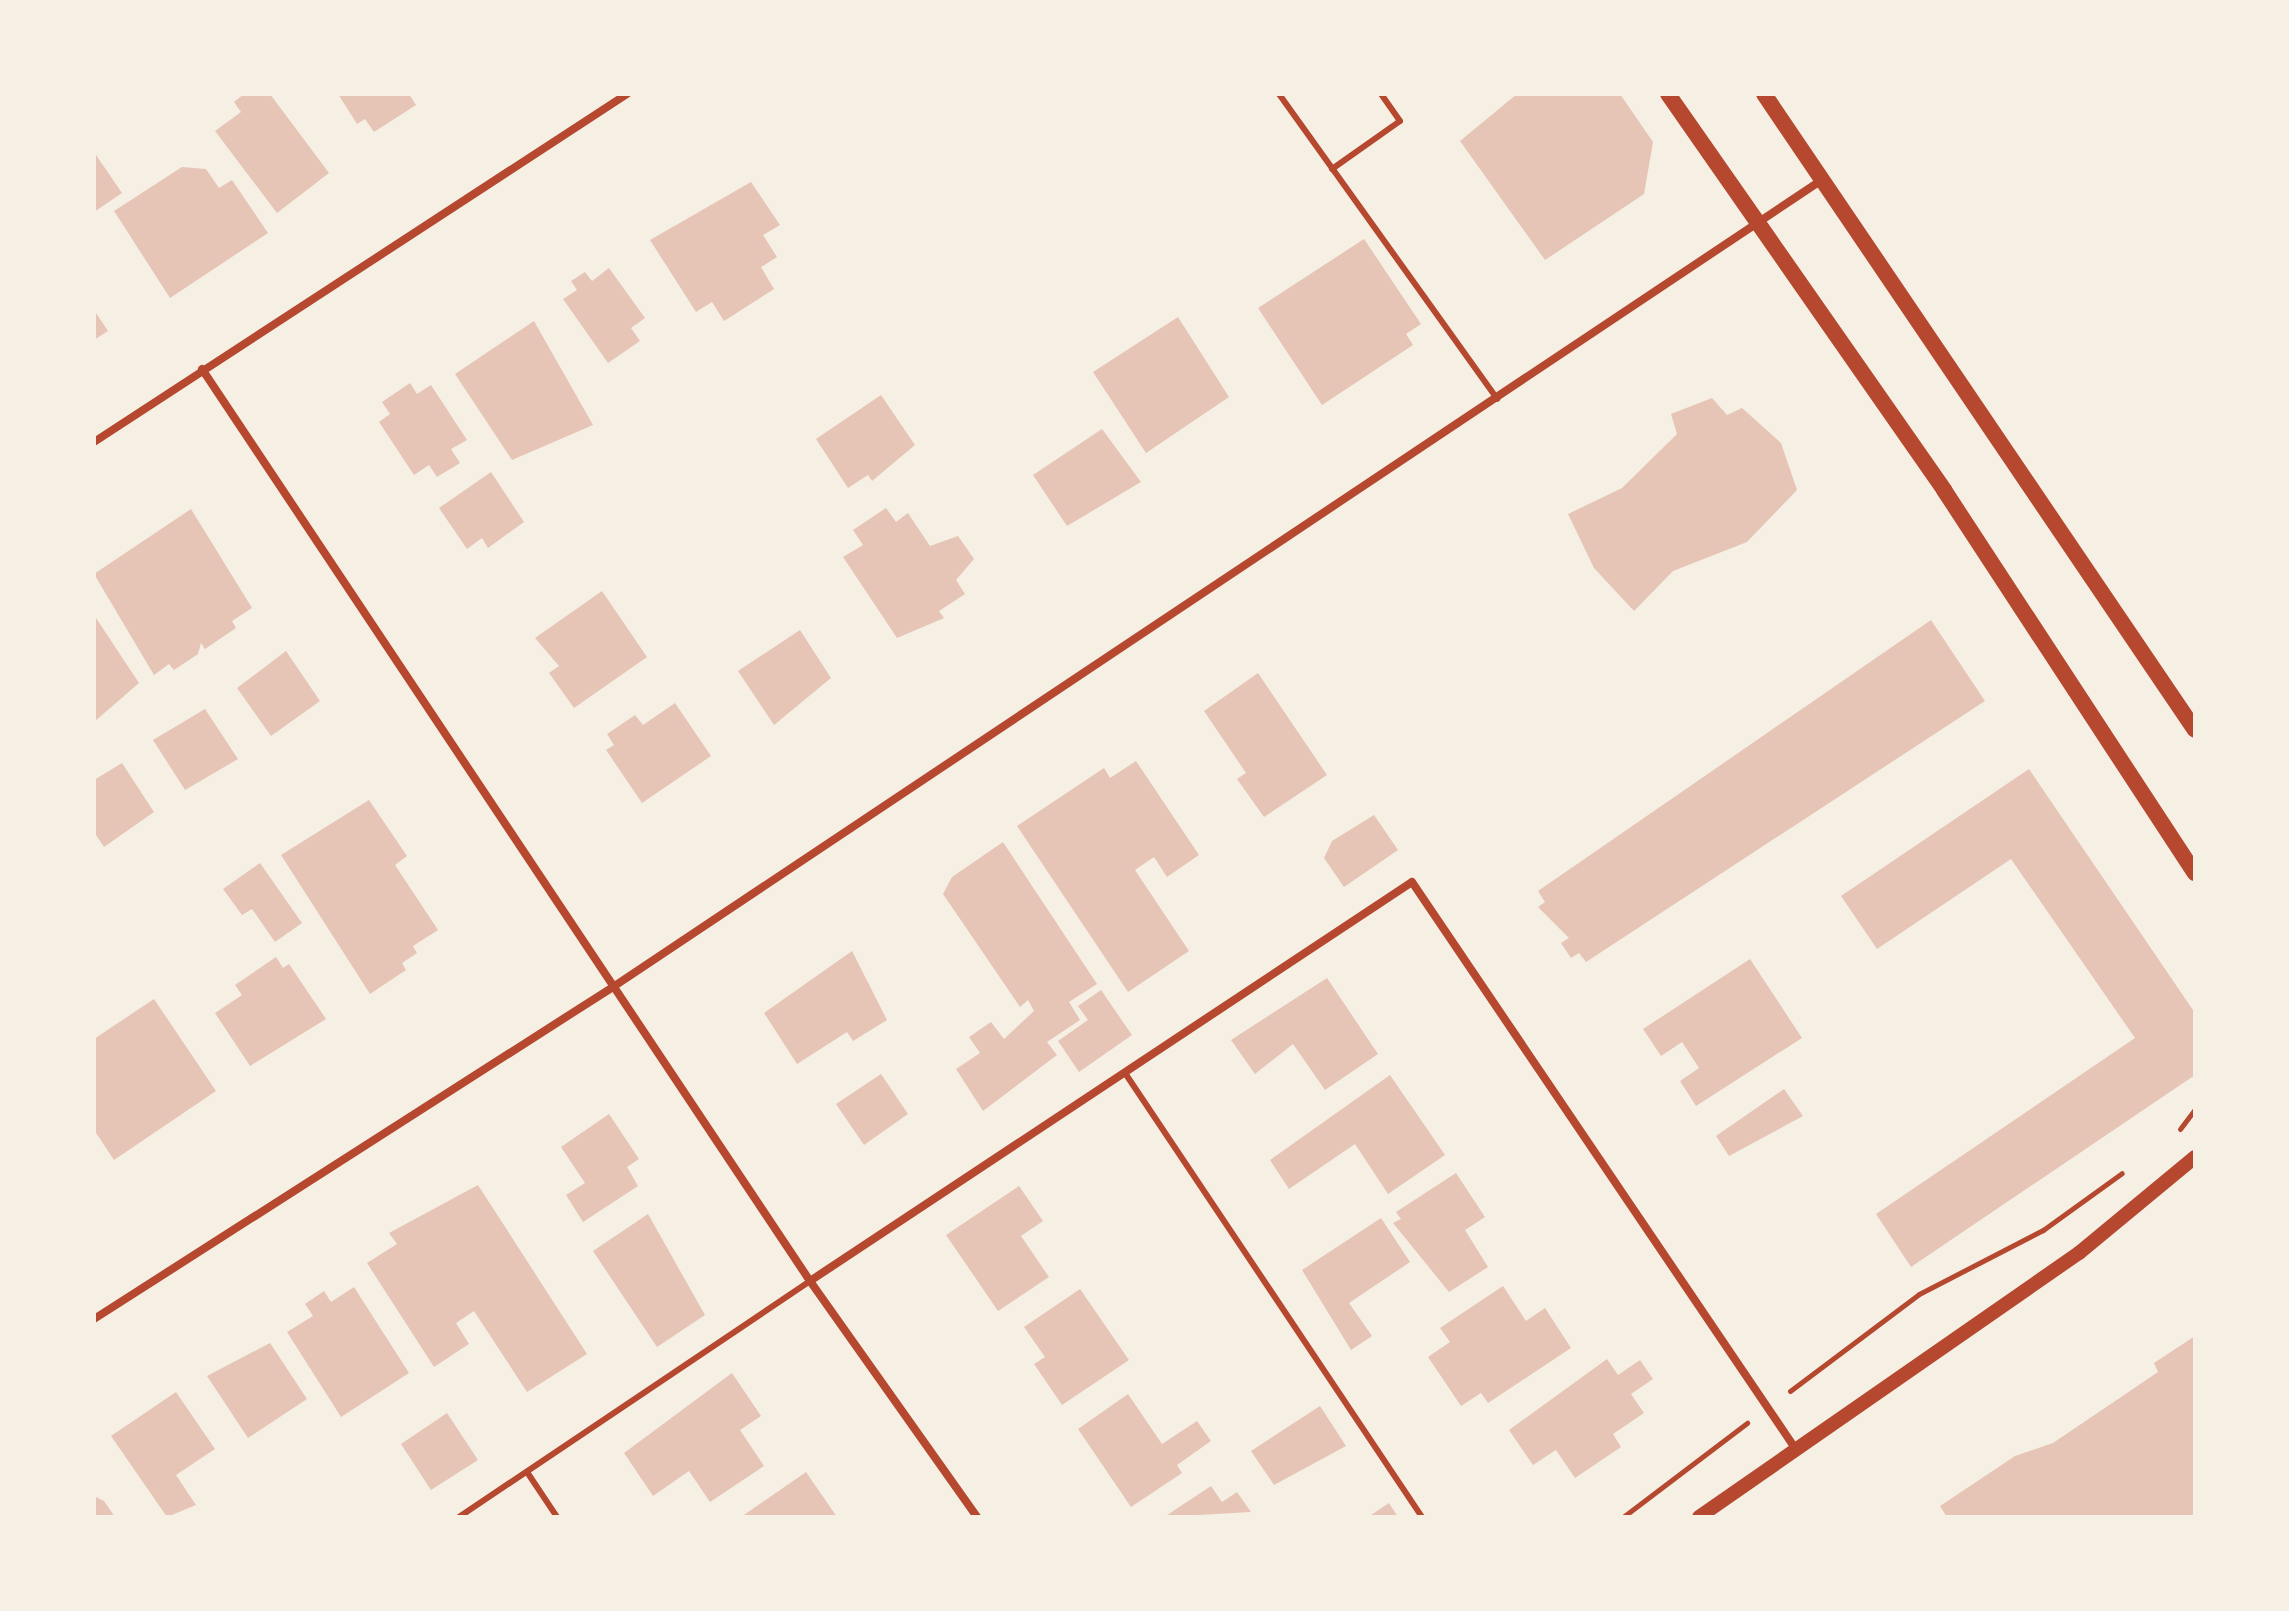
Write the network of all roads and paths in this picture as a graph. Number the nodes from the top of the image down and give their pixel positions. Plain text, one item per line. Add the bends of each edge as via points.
1 (627, 94) edge
2 (1279, 94) edge
3 (1381, 94) edge
4 (1668, 94) edge
5 (1764, 94) edge
6 (1332, 169) junction
7 (1823, 179) junction
8 (1754, 224) junction
9 (202, 369) junction
10 (1497, 399) junction
11 (94, 442) edge
12 (2181, 708) junction
13 (2195, 721) edge
14 (2195, 730) edge
15 (2195, 873) edge
16 (613, 987) junction
17 (1125, 1073) junction
18 (2195, 1109) edge
19 (2176, 1134) dead end
20 (2195, 1158) edge
21 (2128, 1169) dead end
22 (810, 1281) junction
23 (94, 1319) edge
24 (1769, 1406) junction
25 (1798, 1451) junction
26 (527, 1472) junction
27 (459, 1517) edge
28 (557, 1517) edge
29 (977, 1517) edge
30 (1422, 1517) edge
31 (1623, 1517) edge
32 (1699, 1517) edge

1 - 9 street
2 - 6 lane
3 - 6 lane via 1400,121
4 - 8 main road
5 - 7 main road
6 - 10 lane
7 - 8 street
7 - 12 main road
8 - 10 street
8 - 15 main road via 1944,490
9 - 11 street
9 - 16 street
10 - 16 street
12 - 13 main road
12 - 14 main road
16 - 22 street
16 - 23 street
17 - 22 street
17 - 24 street via 1412,882
17 - 30 lane
18 - 19 path
20 - 25 street via 2079,1253
21 - 24 path via 2043,1230 1919,1294
22 - 26 lane
22 - 29 street
24 - 25 street
24 - 31 path
25 - 32 street
26 - 27 lane
26 - 28 lane

